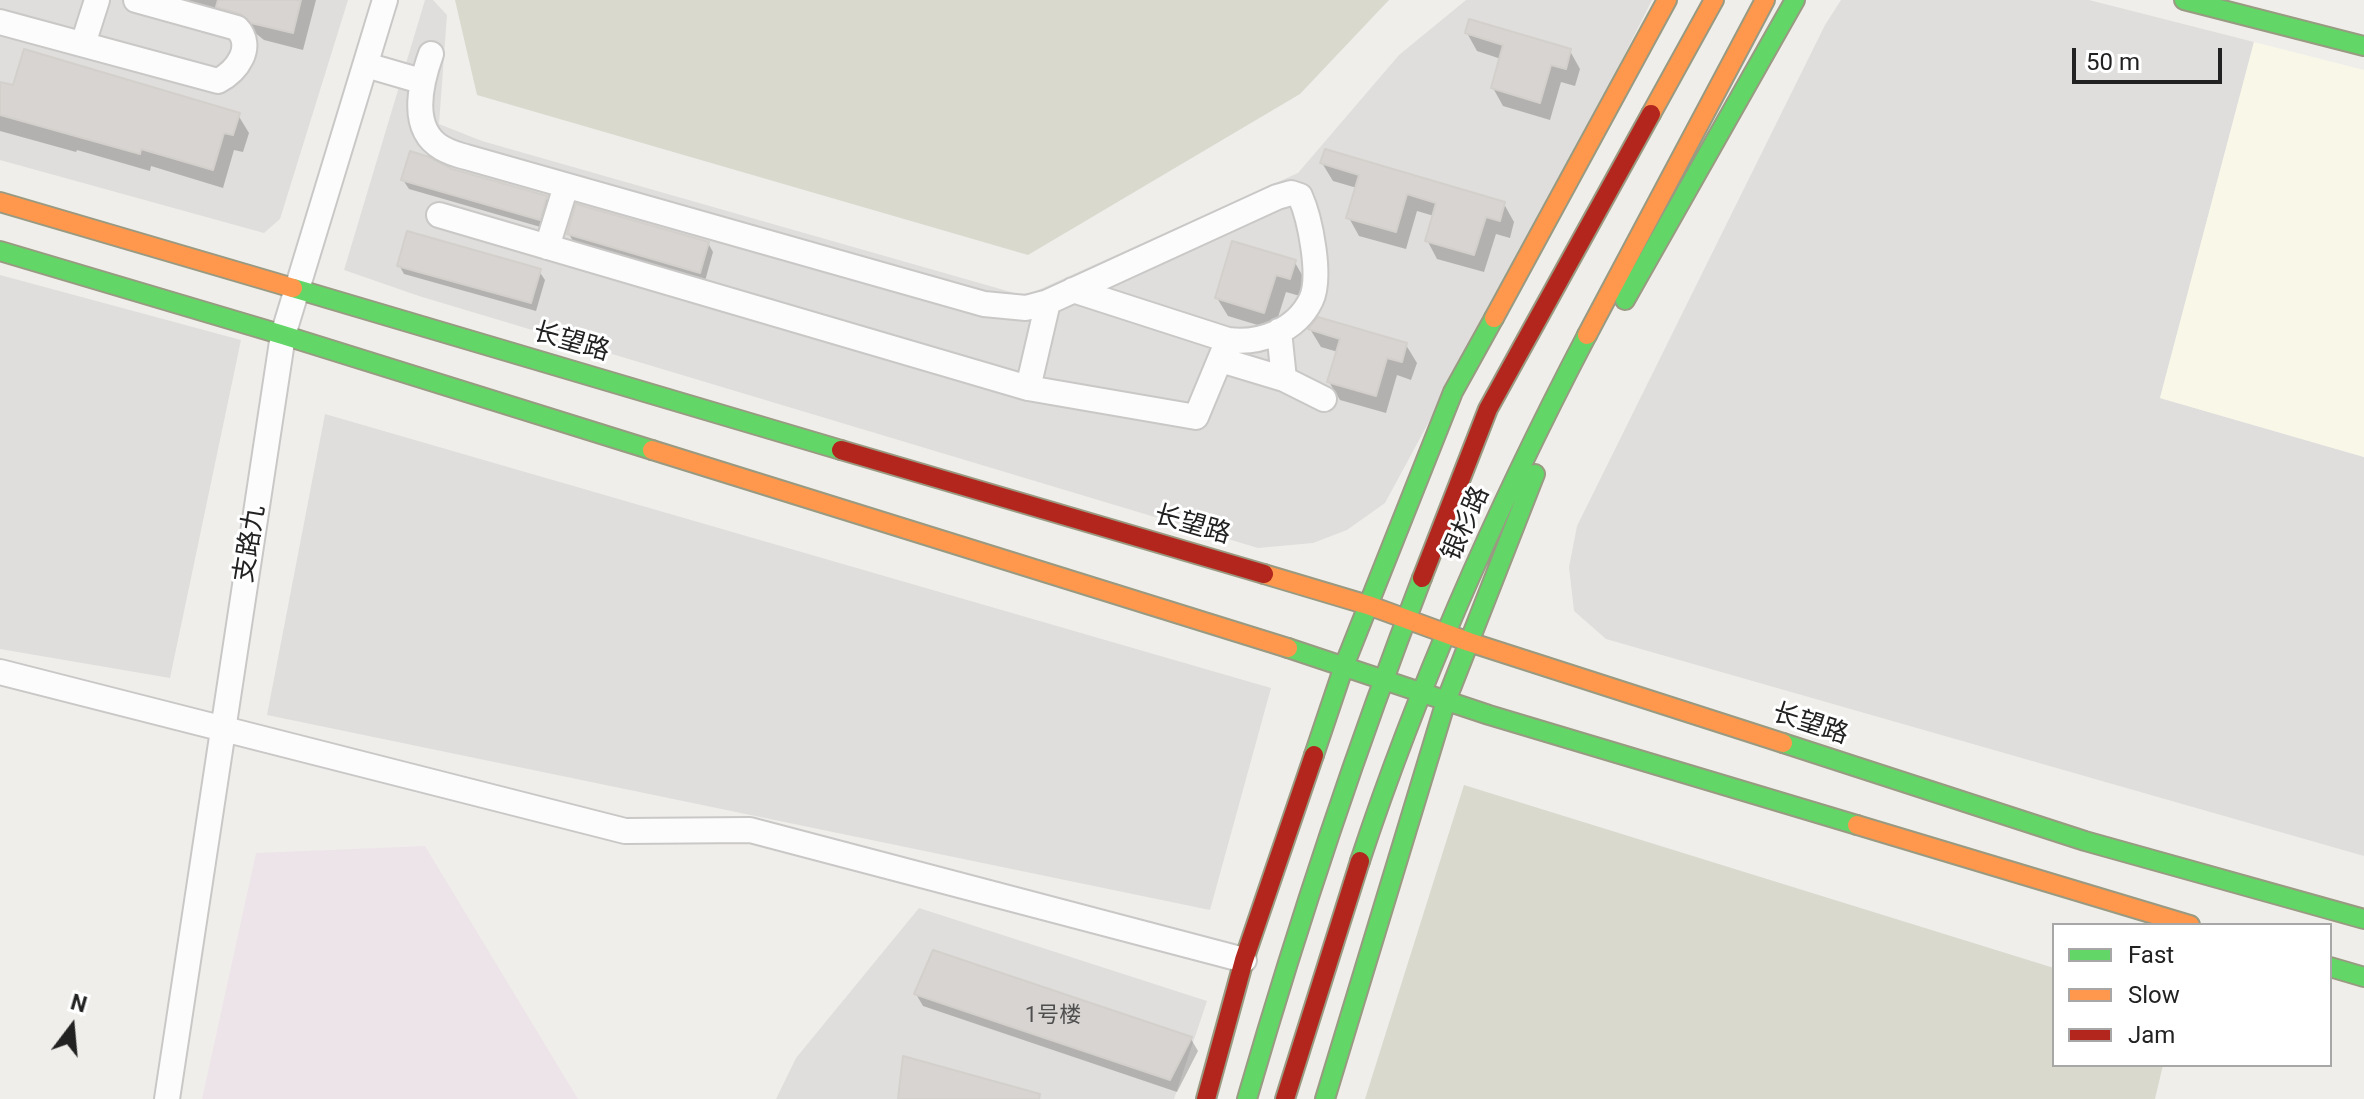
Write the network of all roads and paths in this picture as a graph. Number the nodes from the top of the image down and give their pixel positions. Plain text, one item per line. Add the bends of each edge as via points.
1 (97, 0) edge
2 (136, 0) edge
3 (385, 0) edge
4 (1667, 0) edge
5 (1714, 0) edge
6 (1765, 0) edge
7 (1795, 0) edge
8 (2184, 0) edge
9 (2248, 0) edge
10 (0, 22) edge
11 (2364, 29) edge
12 (83, 44) junction
13 (2364, 46) edge
14 (431, 54) dead end
15 (366, 65) junction
16 (421, 81) junction
17 (566, 186) junction
18 (0, 202) edge
19 (439, 215) dead end
20 (547, 247) junction
21 (0, 251) edge
22 (296, 289) junction
23 (1073, 290) junction
24 (1048, 302) junction
25 (1279, 331) junction
26 (283, 335) junction
27 (1224, 350) junction
28 (1284, 379) junction
29 (1028, 388) junction
30 (1324, 399) dead end
31 (1368, 605) junction
32 (1406, 620) junction
33 (1446, 634) junction
34 (1469, 642) junction
35 (1344, 666) junction
36 (0, 672) edge
37 (1383, 679) junction
38 (1421, 693) junction
39 (1446, 701) junction
40 (223, 728) junction
41 (2364, 919) edge
42 (2183, 923) edge
43 (1244, 960) junction
44 (2332, 968) edge
45 (2364, 977) edge
46 (167, 1099) edge
47 (1206, 1099) edge
48 (1247, 1099) edge
49 (1285, 1099) edge
50 (1325, 1099) edge

1 - 12 street
2 - 12 street via 237,28 245,43 239,62 218,81
3 - 15 street, 支路九
4 - 31 main road via 1453,392
5 - 32 main road, 银杉路 via 1488,409
6 - 33 main road, 银杉路 via 1540,426
7 - 34 main road, 银杉路 via 1550,437
8 - 13 main road
9 - 11 main road
10 - 12 street
14 - 16 street
15 - 16 street
15 - 22 street, 支路九
16 - 17 street via 422,116 440,148
17 - 20 street
17 - 24 street via 984,304 1026,308
18 - 22 main road, 长望路
19 - 20 street
20 - 29 street
21 - 26 main road
22 - 26 street, 支路九
22 - 31 main road, 长望路
23 - 24 street
23 - 25 street via 1291,193 1300,196 1307,211 1314,287 1304,310
23 - 27 street
24 - 29 street
25 - 27 street
25 - 28 street
26 - 35 main road
26 - 40 street, 支路九
27 - 28 street
27 - 29 street via 1196,417
28 - 30 street
31 - 32 main road, 长望路
31 - 35 main road
32 - 33 main road, 长望路
32 - 37 main road, 银杉路
33 - 34 main road, 长望路
33 - 38 main road, 银杉路
34 - 39 main road, 银杉路
34 - 41 main road, 长望路 via 2085,841
35 - 37 main road
35 - 43 main road
36 - 40 street
37 - 38 main road
37 - 48 main road, 银杉路 via 1281,981
38 - 39 main road
38 - 49 main road, 银杉路 via 1364,845
39 - 42 main road
39 - 50 main road, 银杉路
40 - 43 street via 625,831 750,830
40 - 46 street, 支路九
43 - 47 main road
44 - 45 main road

